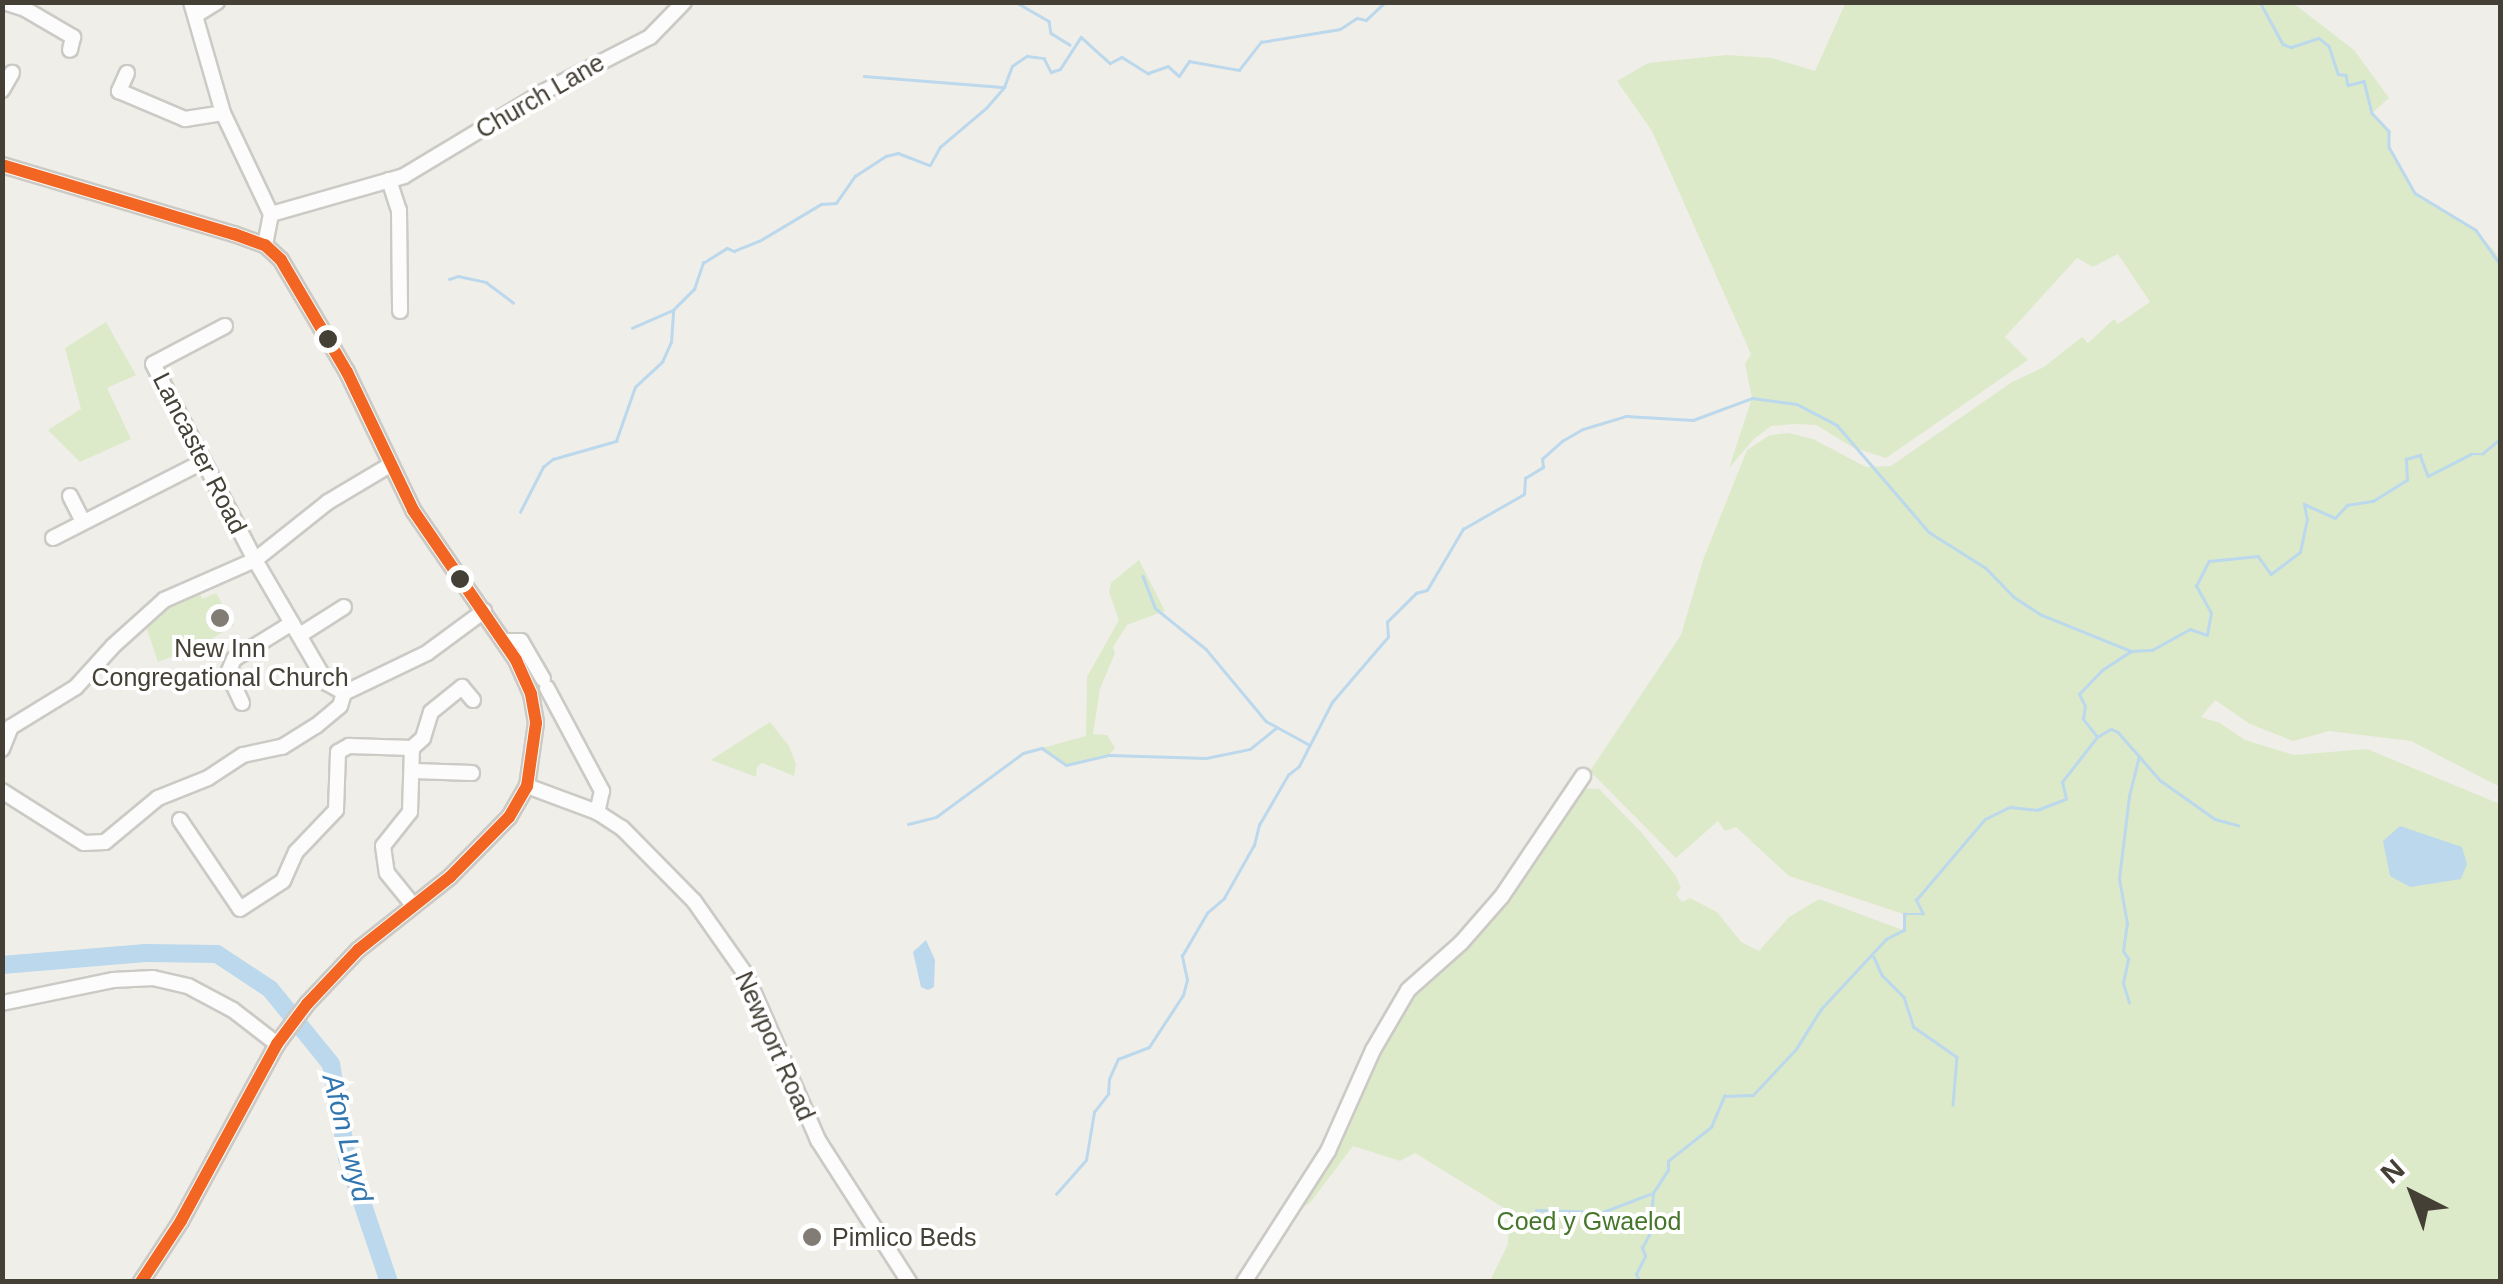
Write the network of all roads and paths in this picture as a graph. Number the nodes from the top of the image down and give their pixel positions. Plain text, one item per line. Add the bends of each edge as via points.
1 (4, 2) edge
2 (217, 2) edge
3 (684, 2) edge
4 (194, 9) edge
5 (70, 50) dead end
6 (126, 72) dead end
7 (12, 73) dead end
8 (2, 90) edge
9 (223, 113) junction
10 (2, 165) edge
11 (389, 180) junction
12 (271, 214) junction
13 (265, 245) junction
14 (400, 312) dead end
15 (225, 326) dead end
16 (202, 462) junction
17 (390, 465) junction
18 (70, 496) dead end
19 (83, 521) junction
20 (52, 538) dead end
21 (254, 560) junction
22 (344, 607) dead end
23 (484, 610) junction
24 (296, 629) junction
25 (504, 640) junction
26 (344, 693) junction
27 (472, 700) dead end
28 (242, 703) dead end
29 (412, 748) junction
30 (2, 749) edge
31 (414, 770) junction
32 (472, 772) dead end
33 (1584, 776) dead end
34 (527, 786) junction
35 (2, 791) edge
36 (597, 812) junction
37 (180, 820) dead end
38 (413, 905) junction
39 (2, 1002) edge
40 (278, 1044) junction
41 (147, 1277) edge
42 (909, 1282) edge
43 (1244, 1282) edge

1 - 5 street via 73,37
2 - 4 street
3 - 11 street, Church Lane via 650,37
4 - 9 street
6 - 9 street via 120,91 185,119
7 - 8 street
9 - 12 street
10 - 13 street
11 - 12 street, Church Lane
11 - 14 street via 399,210
12 - 13 street
13 - 17 street via 281,260 347,372
15 - 16 street, Lancaster Road via 153,364
16 - 19 street
16 - 21 street, Lancaster Road
17 - 21 street, Lancaster Road via 328,502
17 - 23 street via 413,510
18 - 19 street
19 - 20 street
21 - 24 street, Lancaster Road
21 - 30 street, Lancaster Road via 164,600 76,688 12,727
22 - 24 street
23 - 25 street
23 - 26 street via 428,653
24 - 26 street, Lancaster Road via 327,683
24 - 28 street via 234,659 228,673
25 - 34 street via 531,694 536,723
25 - 36 street via 522,641 602,792
26 - 35 street via 340,706 316,726 282,747 244,755 158,798 104,842 84,843
27 - 29 street via 462,687 431,712 423,738
29 - 31 street
29 - 37 street via 349,746 338,752 336,810 296,852 283,881 240,909
31 - 32 street
31 - 38 street via 410,812 383,846 386,872
33 - 43 street via 1502,896 1408,990 1328,1151
34 - 36 street, Newport Road
34 - 38 street via 480,851
36 - 42 street, Newport Road via 694,900 746,974 818,1140
38 - 40 street via 358,950
39 - 40 street via 153,978 188,986
40 - 41 street

